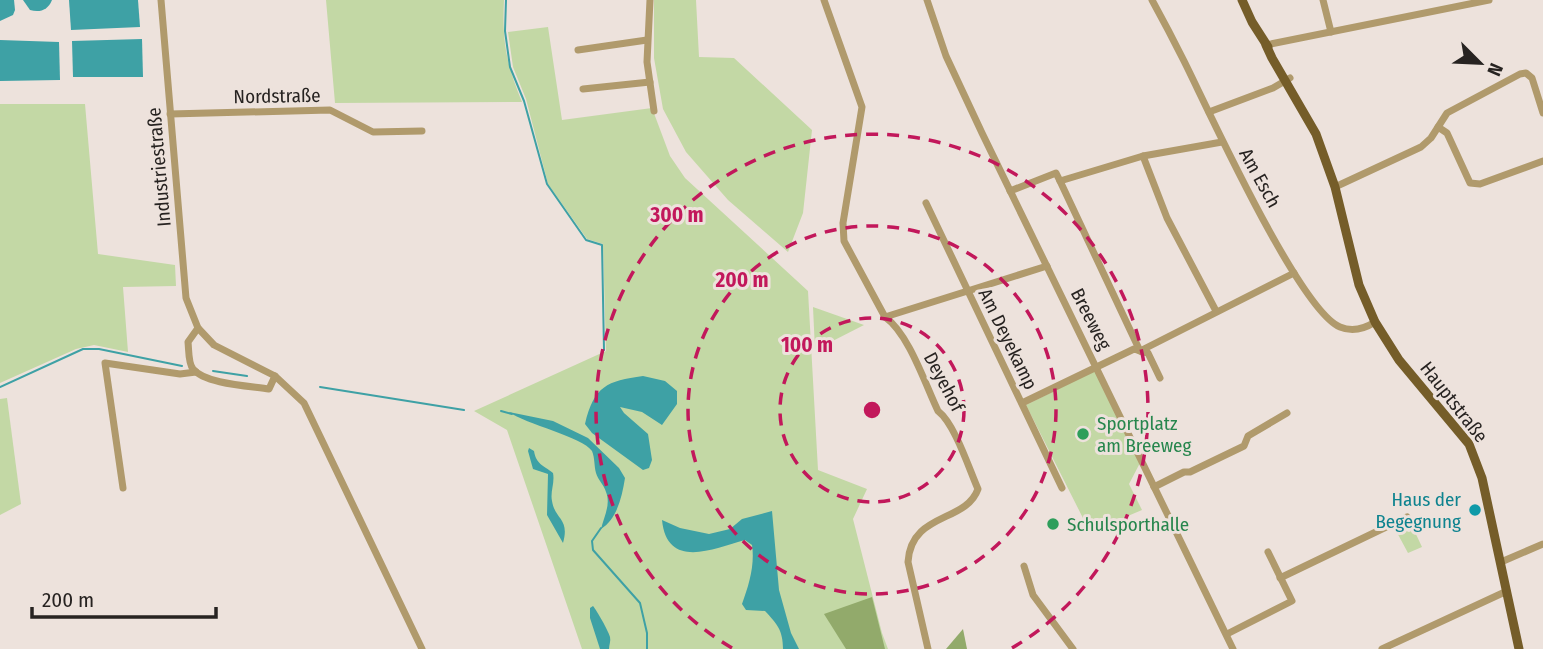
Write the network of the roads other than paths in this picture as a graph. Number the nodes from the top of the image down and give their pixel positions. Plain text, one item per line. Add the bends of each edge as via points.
1 (161, 0) edge
2 (650, 0) edge
3 (824, 0) edge
4 (927, 0) edge
5 (1152, 0) edge
6 (1242, 0) edge
7 (1324, 0) edge
8 (1489, 0) edge
9 (1331, 32) junction
10 (647, 40) junction
11 (1266, 46) junction
12 (578, 50) dead end
13 (1288, 79) junction
14 (650, 82) junction
15 (583, 89) dead end
16 (654, 111) dead end
17 (1209, 111) junction
18 (1543, 113) edge
19 (170, 114) junction
20 (1438, 127) junction
21 (422, 131) dead end
22 (1222, 142) junction
23 (1143, 156) junction
24 (1543, 161) edge
25 (1060, 181) junction
26 (1335, 187) junction
27 (1010, 191) junction
28 (926, 203) dead end
29 (1047, 266) junction
30 (1294, 273) junction
31 (967, 292) junction
32 (1216, 311) junction
33 (885, 317) junction
34 (1375, 321) junction
35 (198, 328) junction
36 (1140, 351) junction
37 (1098, 367) junction
38 (197, 372) junction
39 (275, 376) junction
40 (1160, 377) dead end
41 (1022, 403) junction
42 (1287, 413) dead end
43 (1154, 487) junction
44 (122, 488) dead end
45 (1062, 488) dead end
46 (1407, 517) dead end
47 (1543, 544) edge
48 (1268, 551) dead end
49 (1501, 562) junction
50 (1024, 566) dead end
51 (1280, 578) junction
52 (1507, 591) junction
53 (1227, 634) junction
54 (422, 649) edge
55 (928, 649) edge
56 (1073, 649) edge
57 (1233, 649) edge
58 (1382, 649) edge
59 (1519, 649) edge

1 - 19 street, Industriestraße
2 - 10 street
3 - 33 street, Deyehof via 862,107 843,223 844,242
4 - 27 street, Breeweg via 946,56
5 - 17 street, Am Esch
6 - 11 main road, Hauptstraße
7 - 9 street
8 - 9 street
9 - 11 street
10 - 12 street
10 - 14 street
11 - 13 main road, Hauptstraße
13 - 17 street
13 - 26 main road, Hauptstraße via 1316,134
14 - 15 street
14 - 16 street
17 - 22 street, Am Esch
18 - 20 street via 1532,78 1522,73 1447,113
19 - 21 street, Nordstraße via 330,110 373,132
19 - 35 street, Industriestraße via 186,298
20 - 24 street via 1447,134 1470,183 1480,184
20 - 26 street via 1422,147
22 - 23 street
22 - 30 street, Am Esch
23 - 25 street
23 - 32 street via 1167,218
25 - 27 street via 1056,173
25 - 36 street
26 - 34 main road, Hauptstraße via 1359,285
27 - 29 street, Breeweg
28 - 31 street, Am Deyekamp
29 - 31 street
29 - 37 street, Breeweg
30 - 32 street
30 - 34 street, Am Esch via 1339,326 1356,330
31 - 33 street
31 - 41 street, Am Deyekamp
32 - 36 street
33 - 55 street, Deyehof via 895,324 978,489 973,500 921,531 909,550
34 - 49 main road, Hauptstraße via 1399,360 1475,454
35 - 38 street via 188,342 191,367
35 - 39 street, Industriestraße via 214,345
36 - 37 street via 1134,349
36 - 40 street via 1148,353
37 - 41 street
37 - 43 street, Breeweg
38 - 39 street via 208,379 269,389
38 - 44 street via 180,374 105,363
39 - 54 street, Industriestraße via 310,413
41 - 45 street, Am Deyekamp
42 - 43 street via 1248,436 1244,446
43 - 53 street, Breeweg
46 - 51 street
47 - 49 street
48 - 51 street
49 - 52 main road, Hauptstraße
50 - 56 street via 1033,595
51 - 53 street via 1292,601
52 - 58 street
52 - 59 main road, Hauptstraße
53 - 57 street, Breeweg

